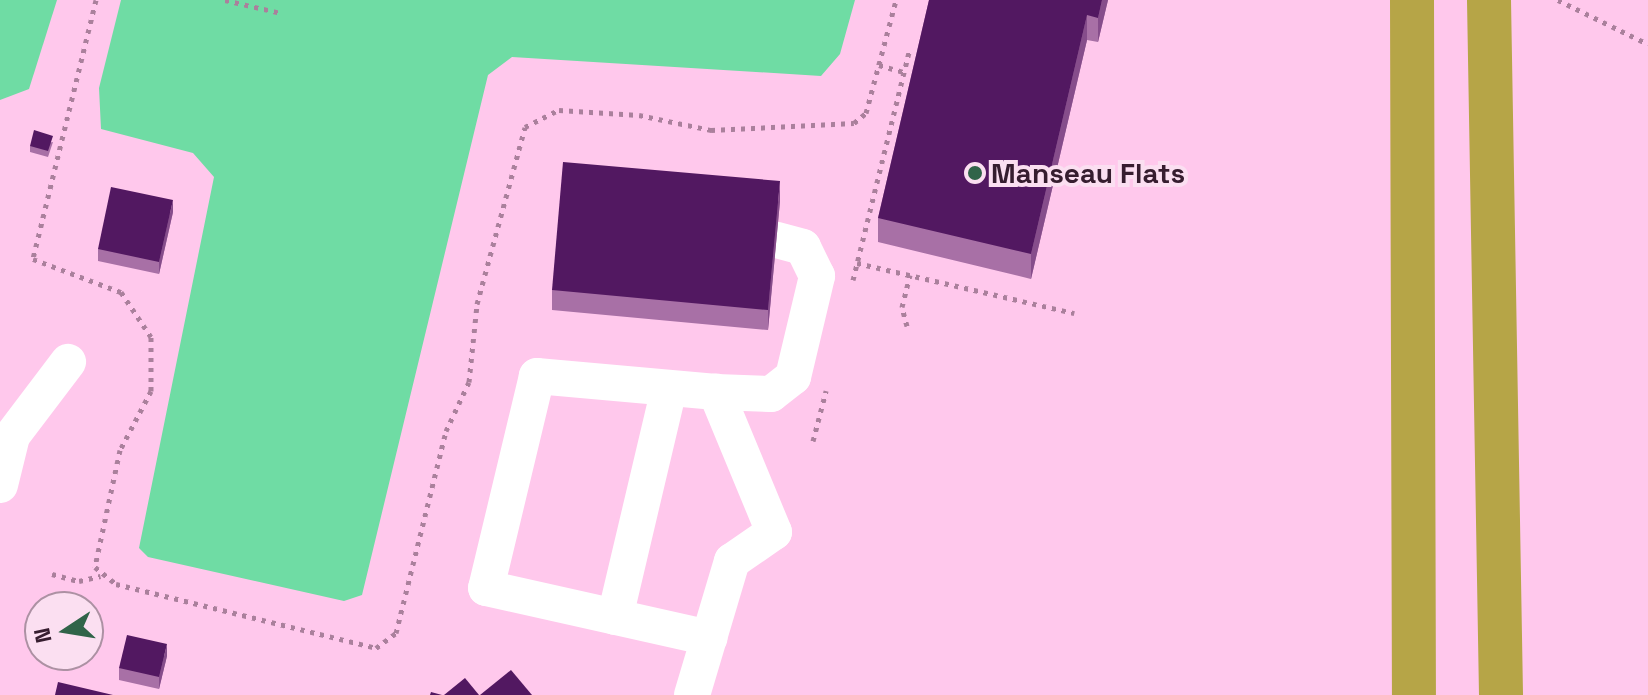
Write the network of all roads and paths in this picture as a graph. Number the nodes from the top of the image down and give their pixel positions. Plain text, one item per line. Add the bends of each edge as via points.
1 (96, 0) edge
2 (225, 0) edge
3 (896, 0) edge
4 (1412, 0) edge
5 (1489, 0) edge
6 (1558, 0) edge
7 (281, 13) dead end
8 (1648, 44) edge
9 (909, 52) dead end
10 (879, 65) junction
11 (904, 72) junction
12 (776, 240) edge
13 (857, 263) junction
14 (910, 275) junction
15 (850, 292) dead end
16 (1074, 313) dead end
17 (907, 326) dead end
18 (68, 362) dead end
19 (828, 381) dead end
20 (669, 388) junction
21 (716, 392) junction
22 (813, 441) dead end
23 (0, 485) edge
24 (52, 574) dead end
25 (100, 576) junction
26 (615, 617) junction
27 (709, 638) junction
28 (692, 695) edge
29 (1414, 695) edge
30 (1501, 695) edge

1 - 25 path via 33,259 121,292 151,337 151,391 113,476 95,556
2 - 7 path
3 - 10 path
4 - 29 highway
5 - 30 highway
6 - 8 path
9 - 11 path
10 - 11 path
10 - 25 path via 866,113 844,126 692,129 639,115 559,110 525,127 477,304 476,358 446,431 396,633 384,647
11 - 13 path
12 - 21 street via 803,247 817,276 793,377 771,394
13 - 14 path
13 - 15 path
14 - 16 path
14 - 17 path via 902,307
18 - 23 street via 12,436
19 - 22 path
20 - 21 street
20 - 26 street
20 - 26 street via 537,376 486,588
21 - 27 street via 774,532 732,561
24 - 25 path via 79,581
26 - 27 street
27 - 28 street

